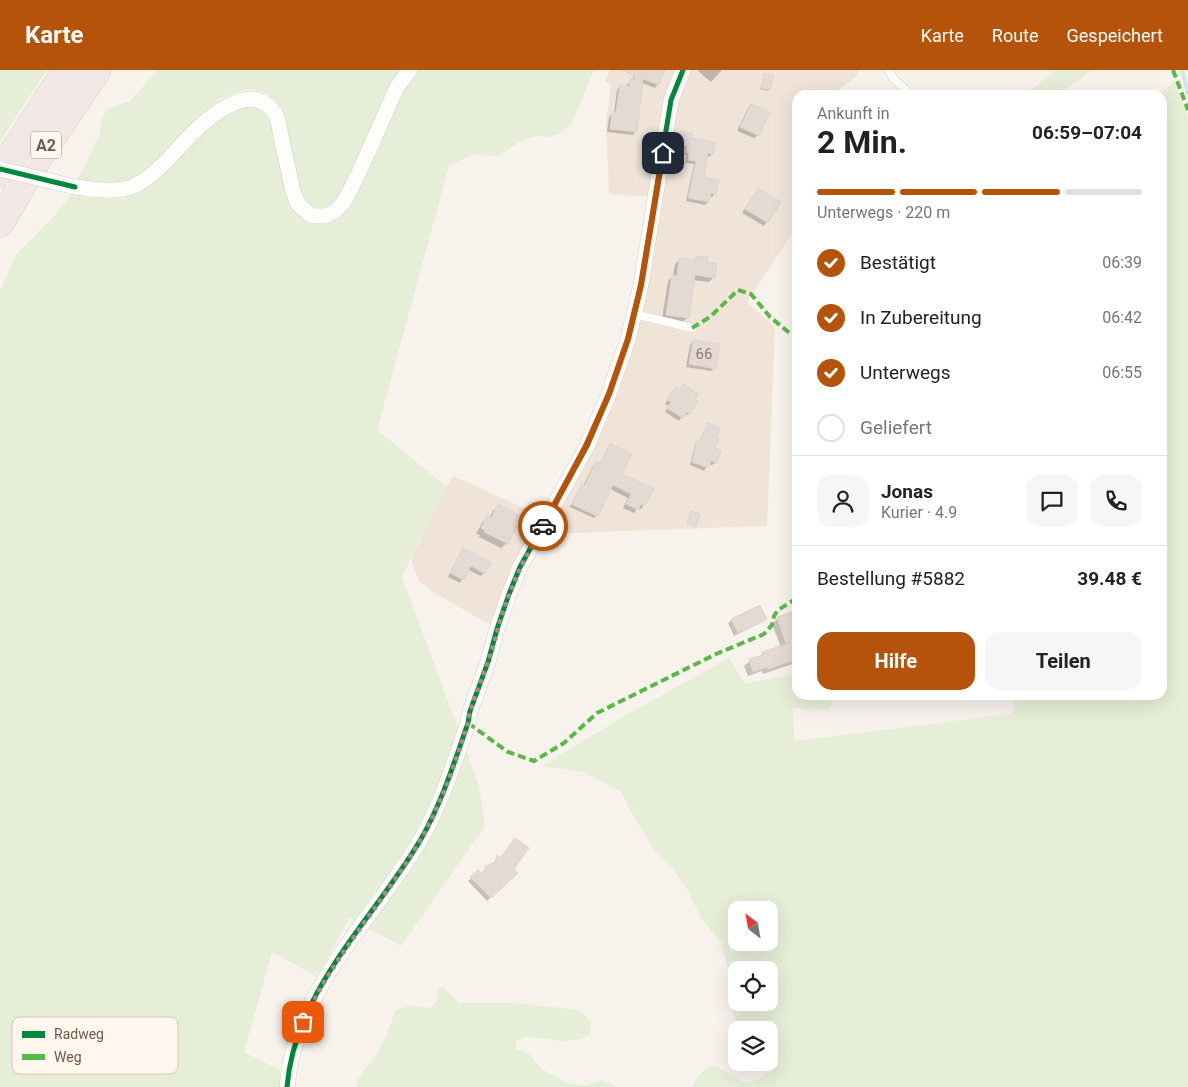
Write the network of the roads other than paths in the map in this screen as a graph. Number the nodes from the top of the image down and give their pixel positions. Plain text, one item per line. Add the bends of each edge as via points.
1 (67, 70) edge
2 (97, 70) edge
3 (410, 70) edge
4 (683, 70) edge
5 (888, 70) edge
6 (906, 90) edge
7 (0, 169) edge
8 (0, 173) edge
9 (0, 223) edge
10 (634, 314) junction
11 (692, 328) dead end
12 (287, 1087) edge

1 - 8 highway, A2
2 - 9 highway, A2 via 41,153
3 - 7 street, bridge via 397,87 344,202 326,216 313,216 298,204 273,107 268,100 251,94 232,98 215,109 150,176 134,186 117,191 75,187
4 - 10 street via 671,100
5 - 6 lane
10 - 11 lane
10 - 12 street via 609,394 589,440 520,567 509,594 442,797 420,840 311,1004 296,1044

